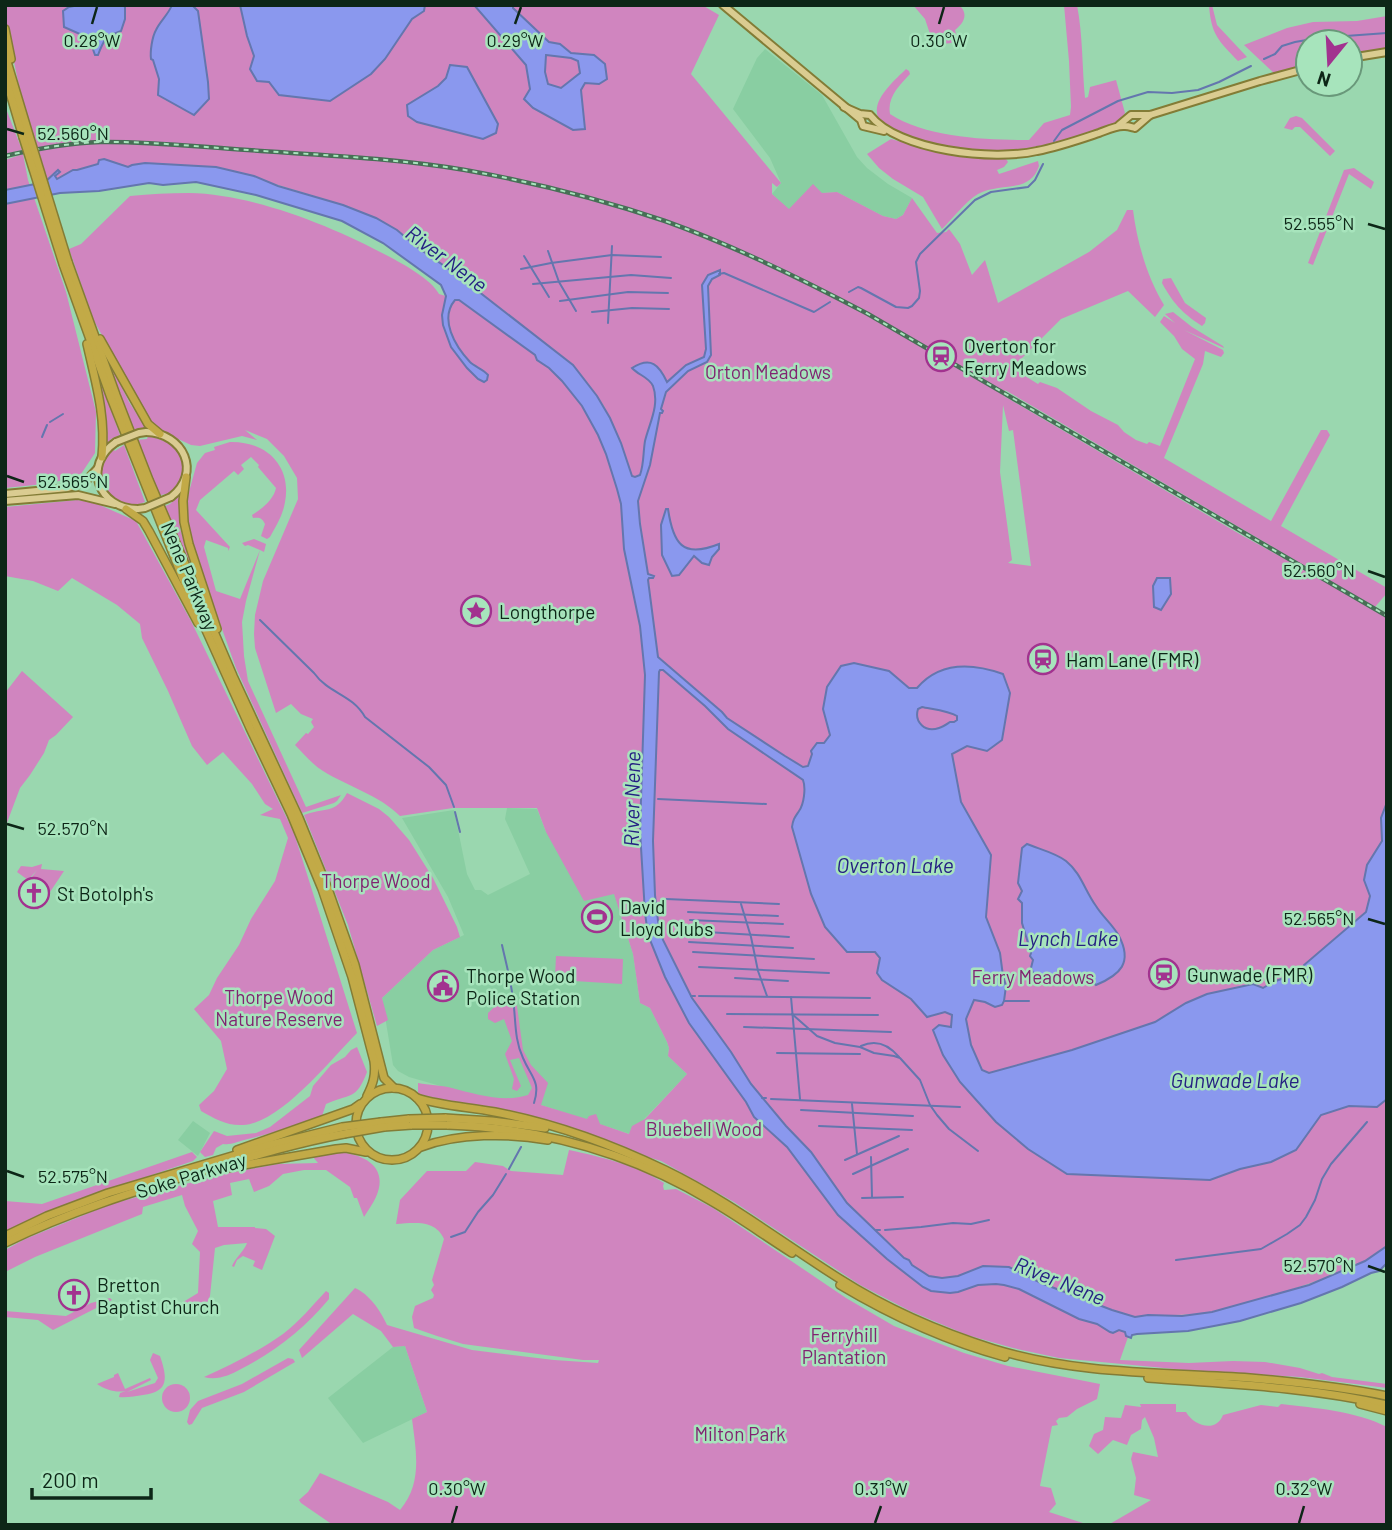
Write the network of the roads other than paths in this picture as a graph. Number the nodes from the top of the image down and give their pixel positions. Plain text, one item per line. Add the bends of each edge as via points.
1 (723, 5) edge
2 (5, 29) edge
3 (1387, 52) edge
4 (5, 55) edge
5 (1364, 56) edge
6 (1294, 72) edge
7 (8, 80) edge
8 (863, 118) junction
9 (1139, 120) junction
10 (1127, 123) junction
11 (872, 124) junction
12 (85, 319) junction
13 (160, 434) junction
14 (102, 457) junction
15 (98, 468) junction
16 (186, 477) junction
17 (5, 494) edge
18 (5, 501) edge
19 (114, 504) junction
20 (126, 509) junction
21 (230, 676) junction
22 (370, 1050) junction
23 (394, 1088) junction
24 (367, 1096) junction
25 (417, 1098) junction
26 (361, 1104) junction
27 (306, 1125) junction
28 (421, 1147) junction
29 (370, 1153) junction
30 (622, 1154) junction
31 (192, 1171) junction
32 (5, 1236) edge
33 (5, 1243) edge
34 (1299, 1386) junction
35 (1387, 1394) edge
36 (1387, 1405) edge
37 (1387, 1411) edge

1 - 8 main road
2 - 7 highway
3 - 5 main road
4 - 7 highway, Nene Parkway
6 - 9 main road
7 - 12 highway, Nene Parkway, bridge
8 - 11 main road via 870,115
8 - 11 main road via 863,126
9 - 10 main road via 1135,128
9 - 10 main road via 1131,115
10 - 11 main road via 1034,152 981,155 907,140
12 - 13 highway via 148,424
12 - 14 highway via 102,408
12 - 21 highway, Nene Parkway via 143,482
13 - 14 main road, bridge via 139,433 117,442
13 - 16 main road via 182,450
14 - 15 main road
15 - 17 main road via 85,482 68,488
15 - 19 main road via 98,482
16 - 20 main road, bridge via 171,498
16 - 21 highway via 184,522
18 - 19 main road via 78,495
19 - 20 main road
20 - 21 highway via 149,531
21 - 22 highway, Nene Parkway via 322,889 352,977
21 - 23 highway, Nene Parkway via 328,888 355,965 384,1079
22 - 24 highway, Nene Parkway via 375,1072
22 - 27 highway via 371,1077 363,1094 346,1108
23 - 24 highway
23 - 25 highway
24 - 26 highway
25 - 28 highway via 428,1122
25 - 30 highway via 547,1124
26 - 27 highway
26 - 29 highway via 356,1126 360,1142
27 - 31 highway
28 - 29 highway via 397,1161
28 - 30 highway via 451,1139 518,1136
29 - 31 highway via 336,1149
30 - 31 highway, Soke Parkway, bridge via 546,1129 492,1121 411,1122 343,1130
30 - 34 highway via 709,1199 869,1302 982,1351 1071,1371
31 - 32 highway, Soke Parkway via 108,1193
31 - 33 highway, Soke Parkway via 88,1207
34 - 35 highway via 1347,1386
34 - 36 highway
34 - 37 highway

